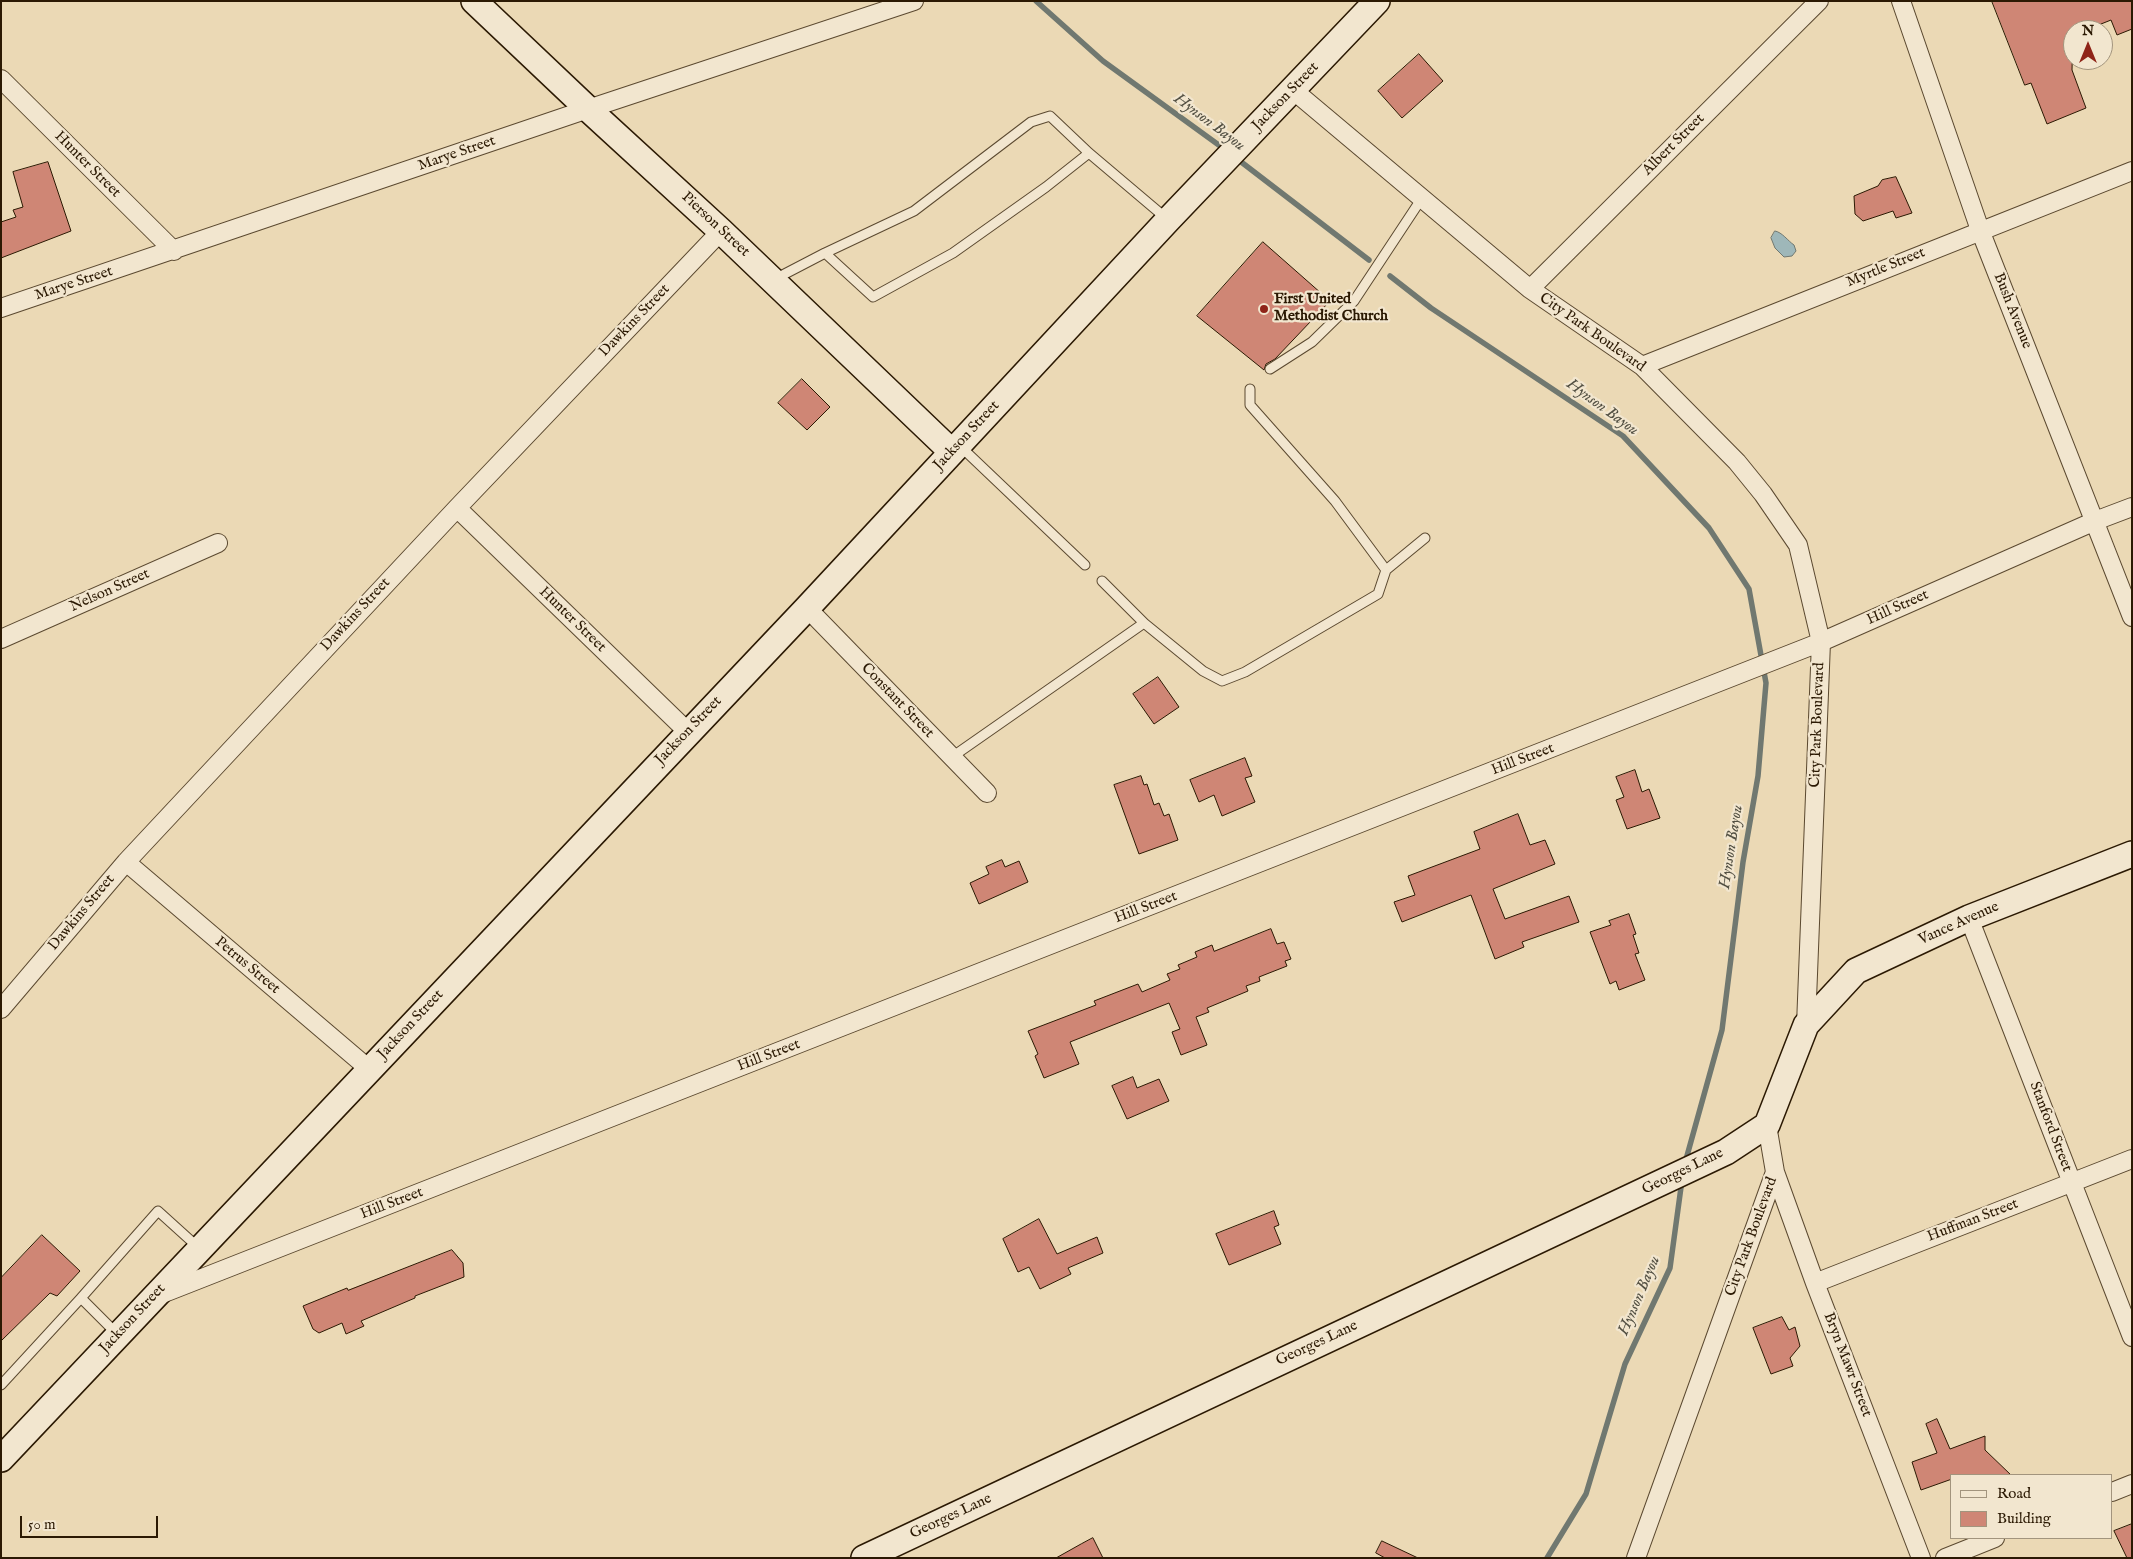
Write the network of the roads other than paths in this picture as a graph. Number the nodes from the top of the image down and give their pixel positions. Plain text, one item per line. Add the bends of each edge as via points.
1 (474, 1) edge
2 (914, 1) edge
3 (1377, 1) edge
4 (1819, 1) edge
5 (1901, 1) edge
6 (1, 79) edge
7 (1293, 90) junction
8 (588, 109) junction
9 (1089, 153) junction
10 (2132, 171) edge
11 (1422, 198) junction
12 (1168, 220) junction
13 (722, 230) junction
14 (1980, 230) junction
15 (174, 251) junction
16 (825, 253) junction
17 (773, 280) junction
18 (1530, 289) junction
19 (1, 308) edge
20 (1642, 366) junction
21 (1270, 369) dead end
22 (1250, 390) dead end
23 (956, 448) junction
24 (2132, 506) edge
25 (457, 508) junction
26 (2095, 521) junction
27 (1425, 538) dead end
28 (218, 543) dead end
29 (1085, 565) dead end
30 (1386, 570) junction
31 (1102, 582) dead end
32 (807, 608) junction
33 (2132, 616) edge
34 (1144, 623) junction
35 (1, 639) edge
36 (1821, 642) junction
37 (688, 732) junction
38 (952, 757) junction
39 (987, 793) dead end
40 (2132, 854) edge
41 (126, 862) junction
42 (1969, 918) junction
43 (1, 1009) edge
44 (1806, 1025) junction
45 (369, 1069) junction
46 (1767, 1125) junction
47 (2132, 1159) edge
48 (1775, 1172) junction
49 (2072, 1182) junction
50 (200, 1249) junction
51 (1815, 1283) junction
52 (155, 1297) junction
53 (81, 1298) junction
54 (118, 1335) junction
55 (2132, 1337) edge
56 (1, 1385) edge
57 (2, 1457) edge
58 (2132, 1484) edge
59 (2113, 1492) edge
60 (1992, 1539) edge
61 (864, 1558) edge
62 (1636, 1558) edge
63 (1921, 1558) edge
64 (1945, 1558) edge

1 - 8 street, Pierson Street
2 - 8 street, Marye Street
3 - 7 street, Jackson Street
4 - 18 street, Albert Street
5 - 14 street, Bush Avenue
6 - 15 street, Hunter Street
7 - 11 street, City Park Boulevard
7 - 12 street, Jackson Street
8 - 13 street, Pierson Street
8 - 15 street, Marye Street
9 - 12 lane
9 - 16 lane via 1050,116 1031,122 914,211
9 - 16 lane via 953,253 873,298
10 - 14 street, Myrtle Street
11 - 18 street, City Park Boulevard
11 - 21 lane via 1354,301 1312,342
12 - 23 street, Jackson Street
13 - 17 street, Pierson Street
13 - 25 street, Dawkins Street
14 - 20 street, Myrtle Street
14 - 26 street, Bush Avenue
15 - 19 street, Marye Street
16 - 17 lane
17 - 23 street, Pierson Street
18 - 20 street, City Park Boulevard
20 - 36 street, City Park Boulevard via 1738,462 1798,545
22 - 30 lane via 1250,405 1335,501
23 - 29 lane
23 - 32 street, Jackson Street
24 - 26 street, Hill Street
25 - 37 street, Hunter Street
25 - 41 street, Dawkins Street
26 - 33 street, Bush Avenue
26 - 36 street, Hill Street
27 - 30 lane
28 - 35 street, Nelson Street
30 - 34 lane via 1378,594 1245,672 1222,681 1204,671
31 - 34 lane
32 - 37 street, Jackson Street
32 - 38 street, Constant Street
34 - 38 lane
36 - 44 street, City Park Boulevard
36 - 52 street, Hill Street
37 - 45 street, Jackson Street
38 - 39 street, Constant Street
40 - 42 street, Vance Avenue
41 - 43 street, Dawkins Street
41 - 45 street, Petrus Street
42 - 44 street, Vance Avenue via 1856,971
42 - 49 street, Stanford Street
44 - 46 street, City Park Boulevard
45 - 50 street, Jackson Street
46 - 48 street, City Park Boulevard
46 - 61 street, Georges Lane via 1726,1152
47 - 49 street, Huffman Street
48 - 51 street, Bryn Mawr Street
48 - 62 street, City Park Boulevard
49 - 51 street, Huffman Street
49 - 55 street, Stanford Street
50 - 52 street, Jackson Street
50 - 53 lane via 158,1211
51 - 63 street, Bryn Mawr Street
52 - 54 street, Jackson Street
53 - 54 lane
53 - 56 lane
54 - 57 street, Jackson Street
58 - 59 street
60 - 64 street

